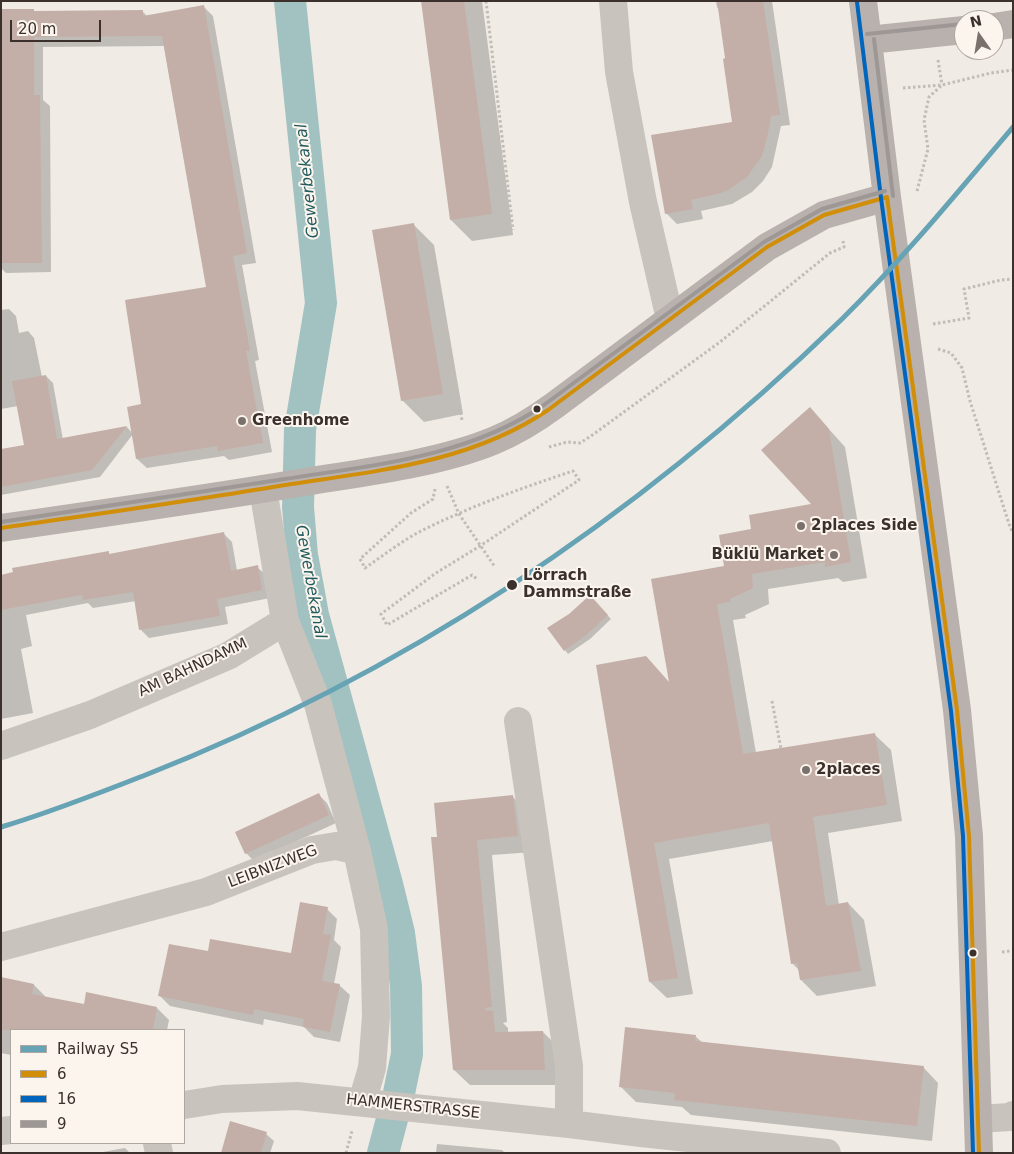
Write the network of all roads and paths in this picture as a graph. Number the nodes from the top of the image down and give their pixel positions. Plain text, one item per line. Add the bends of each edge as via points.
1 (486, 1) edge
2 (614, 1) edge
3 (863, 1) edge
4 (954, 31) edge
5 (868, 40) junction
6 (1013, 70) edge
7 (942, 85) junction
8 (873, 90) junction
9 (887, 197) junction
10 (842, 210) junction
11 (512, 230) dead end
12 (432, 250) dead end
13 (1013, 279) edge
14 (670, 319) junction
15 (906, 333) junction
16 (460, 411) dead end
17 (548, 447) dead end
18 (445, 481) dead end
19 (436, 483) dead end
20 (263, 489) junction
21 (459, 514) junction
22 (1, 528) edge
23 (1013, 532) edge
24 (480, 546) junction
25 (495, 567) dead end
26 (477, 579) dead end
27 (285, 621) junction
28 (772, 701) dead end
29 (518, 721) dead end
30 (1, 746) edge
31 (780, 749) dead end
32 (358, 851) junction
33 (1, 946) edge
34 (369, 1102) junction
35 (185, 1105) edge
36 (1013, 1115) edge
37 (978, 1119) junction
38 (569, 1124) junction
39 (641, 1143) edge
40 (827, 1153) edge
41 (979, 1153) edge

1 - 11 path
2 - 14 street via 619,72 643,202
3 - 5 main road
4 - 5 main road
5 - 8 main road
6 - 7 path
7 - 8 path
7 - 9 path via 929,97 924,120 928,149 918,191
8 - 9 main road
9 - 10 main road
9 - 15 main road
10 - 14 main road via 824,215 767,247
10 - 17 path via 844,247 830,253 720,342 586,440
12 - 16 path
13 - 15 path via 964,289 969,318
14 - 20 main road via 549,410 495,440 438,457
15 - 23 path via 951,353 962,368
15 - 37 main road via 957,710 970,836
18 - 21 path
19 - 21 path via 433,499 411,513 360,560 365,568 422,531
20 - 22 main road
20 - 27 street
21 - 24 path
21 - 24 path via 573,471 579,480
24 - 25 path
24 - 26 path via 436,573 381,614 387,625 472,575
27 - 30 street, AM BAHNDAMM via 228,656 90,715
27 - 32 street via 318,704
28 - 31 path
29 - 38 street via 569,1066
32 - 33 street, LEIBNIZWEG via 336,846 312,850 206,892
32 - 34 street via 374,929 376,967 376,1016
34 - 35 street, HAMMERSTRASSE via 297,1096 222,1099
34 - 38 street, HAMMERSTRASSE
36 - 37 street
37 - 41 main road
38 - 39 street, HAMMERSTRASSE
39 - 40 street, HAMMERSTRASSE

